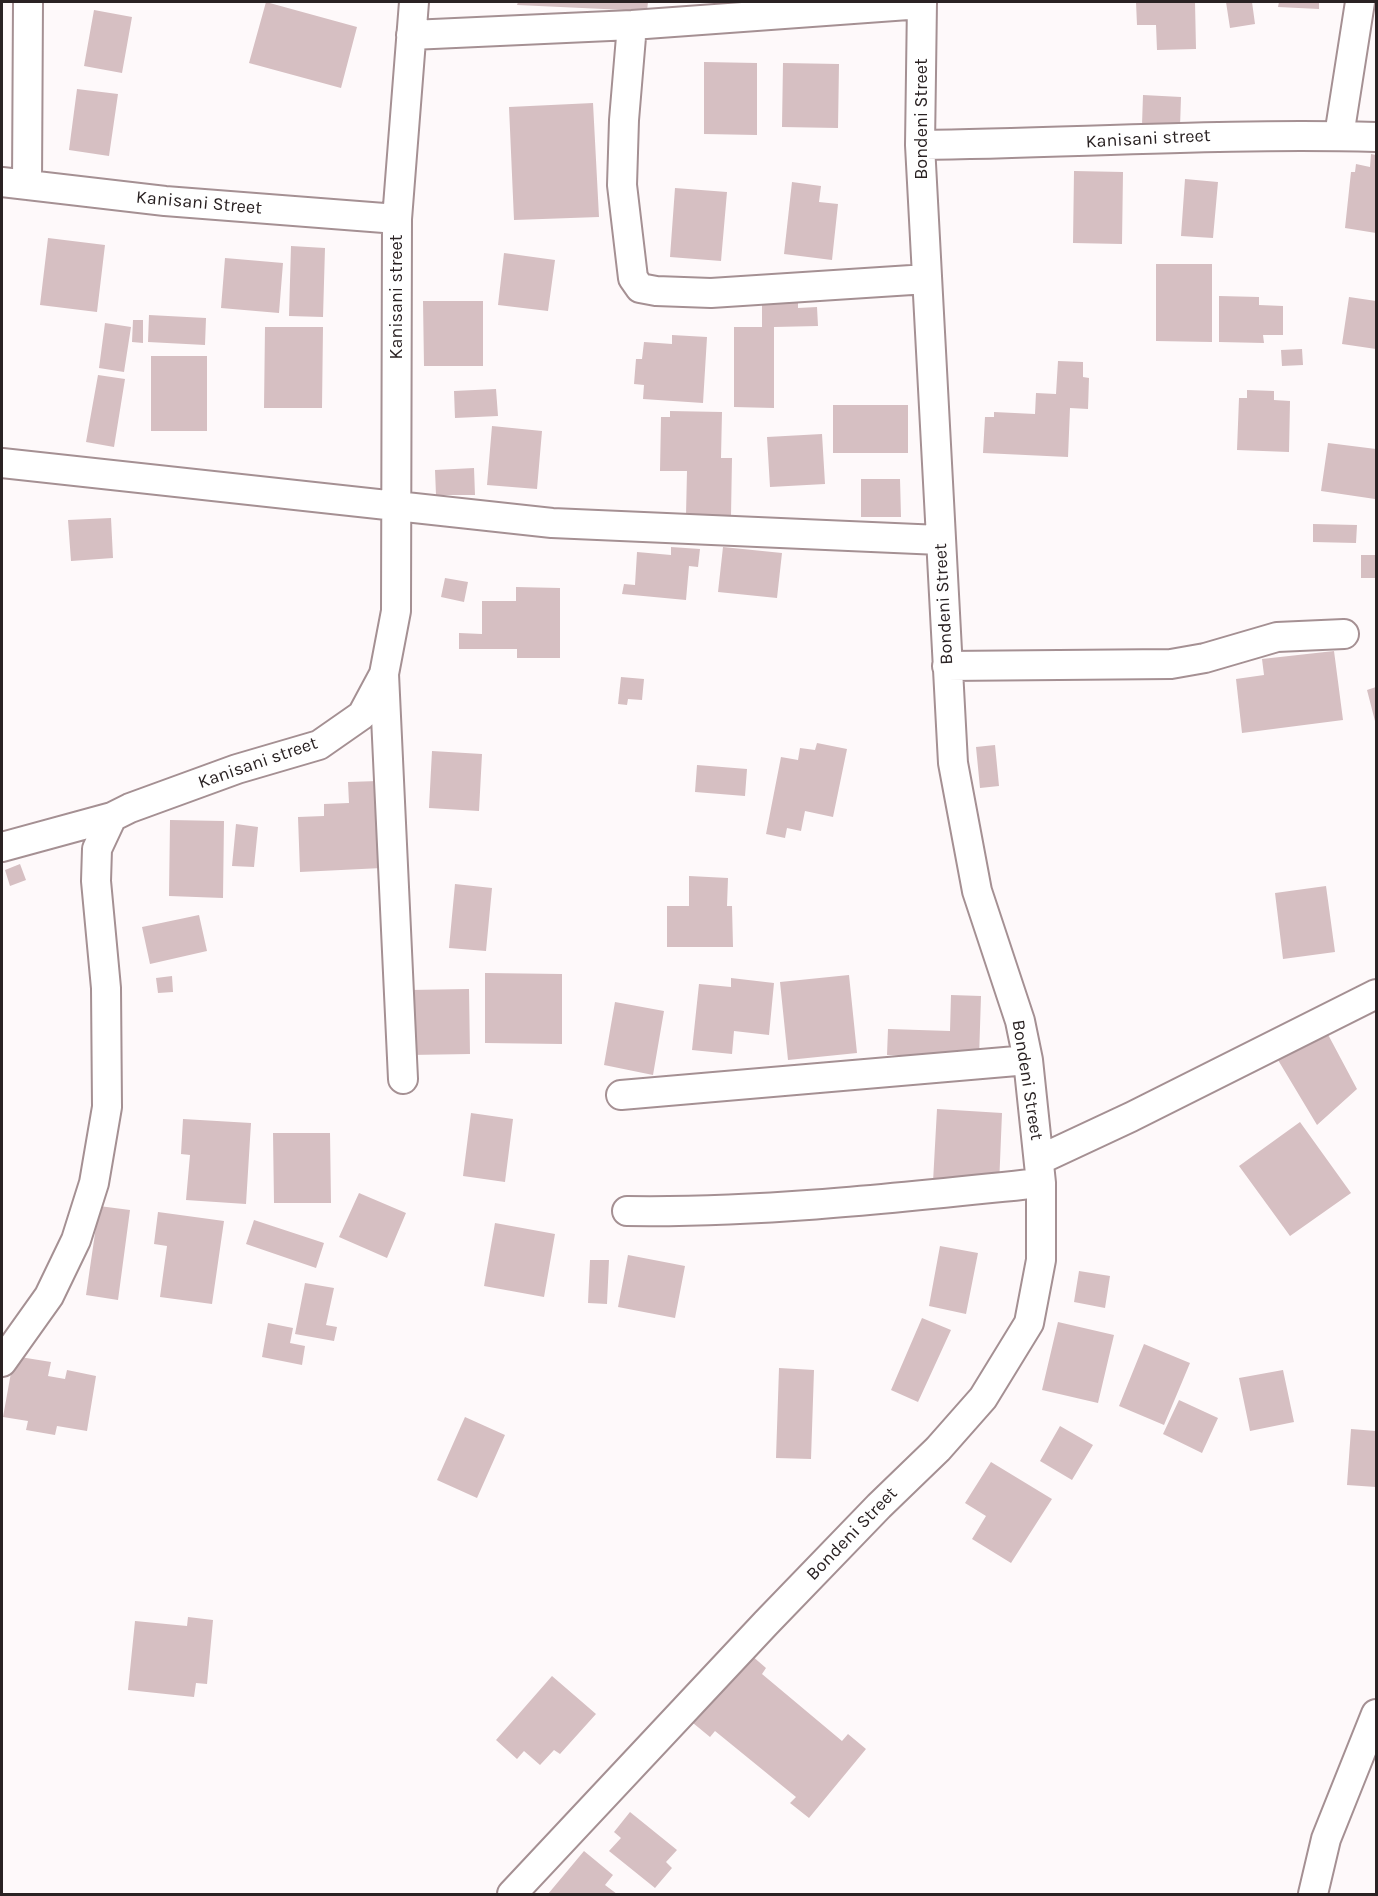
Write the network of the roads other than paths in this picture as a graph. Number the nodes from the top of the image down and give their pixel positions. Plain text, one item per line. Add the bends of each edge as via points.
1 (28, 2) edge
2 (414, 2) edge
3 (1360, 2) edge
4 (922, 3) edge
5 (632, 25) junction
6 (411, 35) junction
7 (1339, 136) junction
8 (1377, 137) edge
9 (920, 145) junction
10 (14, 184) edge
11 (397, 219) junction
12 (927, 279) junction
13 (2, 463) edge
14 (394, 505) junction
15 (940, 540) junction
16 (1344, 634) dead end
17 (947, 666) junction
18 (384, 674) junction
19 (112, 818) junction
20 (2, 847) edge
21 (1377, 994) edge
22 (1028, 1060) junction
23 (403, 1079) dead end
24 (621, 1095) dead end
25 (1040, 1171) junction
26 (627, 1211) dead end
27 (2, 1362) edge
28 (1377, 1714) edge
29 (513, 1894) edge
30 (1313, 1894) edge

1 - 10 street
2 - 6 street, Kanisani street
3 - 7 street
4 - 5 street
4 - 9 street, Bondeni Street
5 - 6 street
5 - 12 street via 622,185 633,278 640,288 711,292
6 - 11 street, Kanisani street
7 - 8 street, Kanisani street
7 - 9 street, Kanisani street via 1197,135 1090,142
9 - 12 street, Bondeni Street
10 - 11 street, Kanisani Street via 165,201
11 - 14 street, Kanisani street
12 - 15 street, Bondeni Street
13 - 14 street
14 - 15 street via 552,523
14 - 18 street, Kanisani street via 396,611
15 - 17 street, Bondeni Street
16 - 17 street via 1277,637 1171,664
17 - 22 street, Bondeni Street via 953,763 976,891 1020,1021
18 - 19 street, Kanisani street via 362,716 319,745 237,769
18 - 23 street
19 - 20 street, Kanisani street
19 - 27 street via 98,849 96,881 106,988 107,1107 94,1183 76,1240 49,1296
21 - 25 street via 1131,1117
22 - 24 street
22 - 25 street, Bondeni Street
25 - 26 street via 808,1205
25 - 29 street, Bondeni Street via 1041,1260 1029,1323 983,1398
28 - 30 street via 1326,1839

